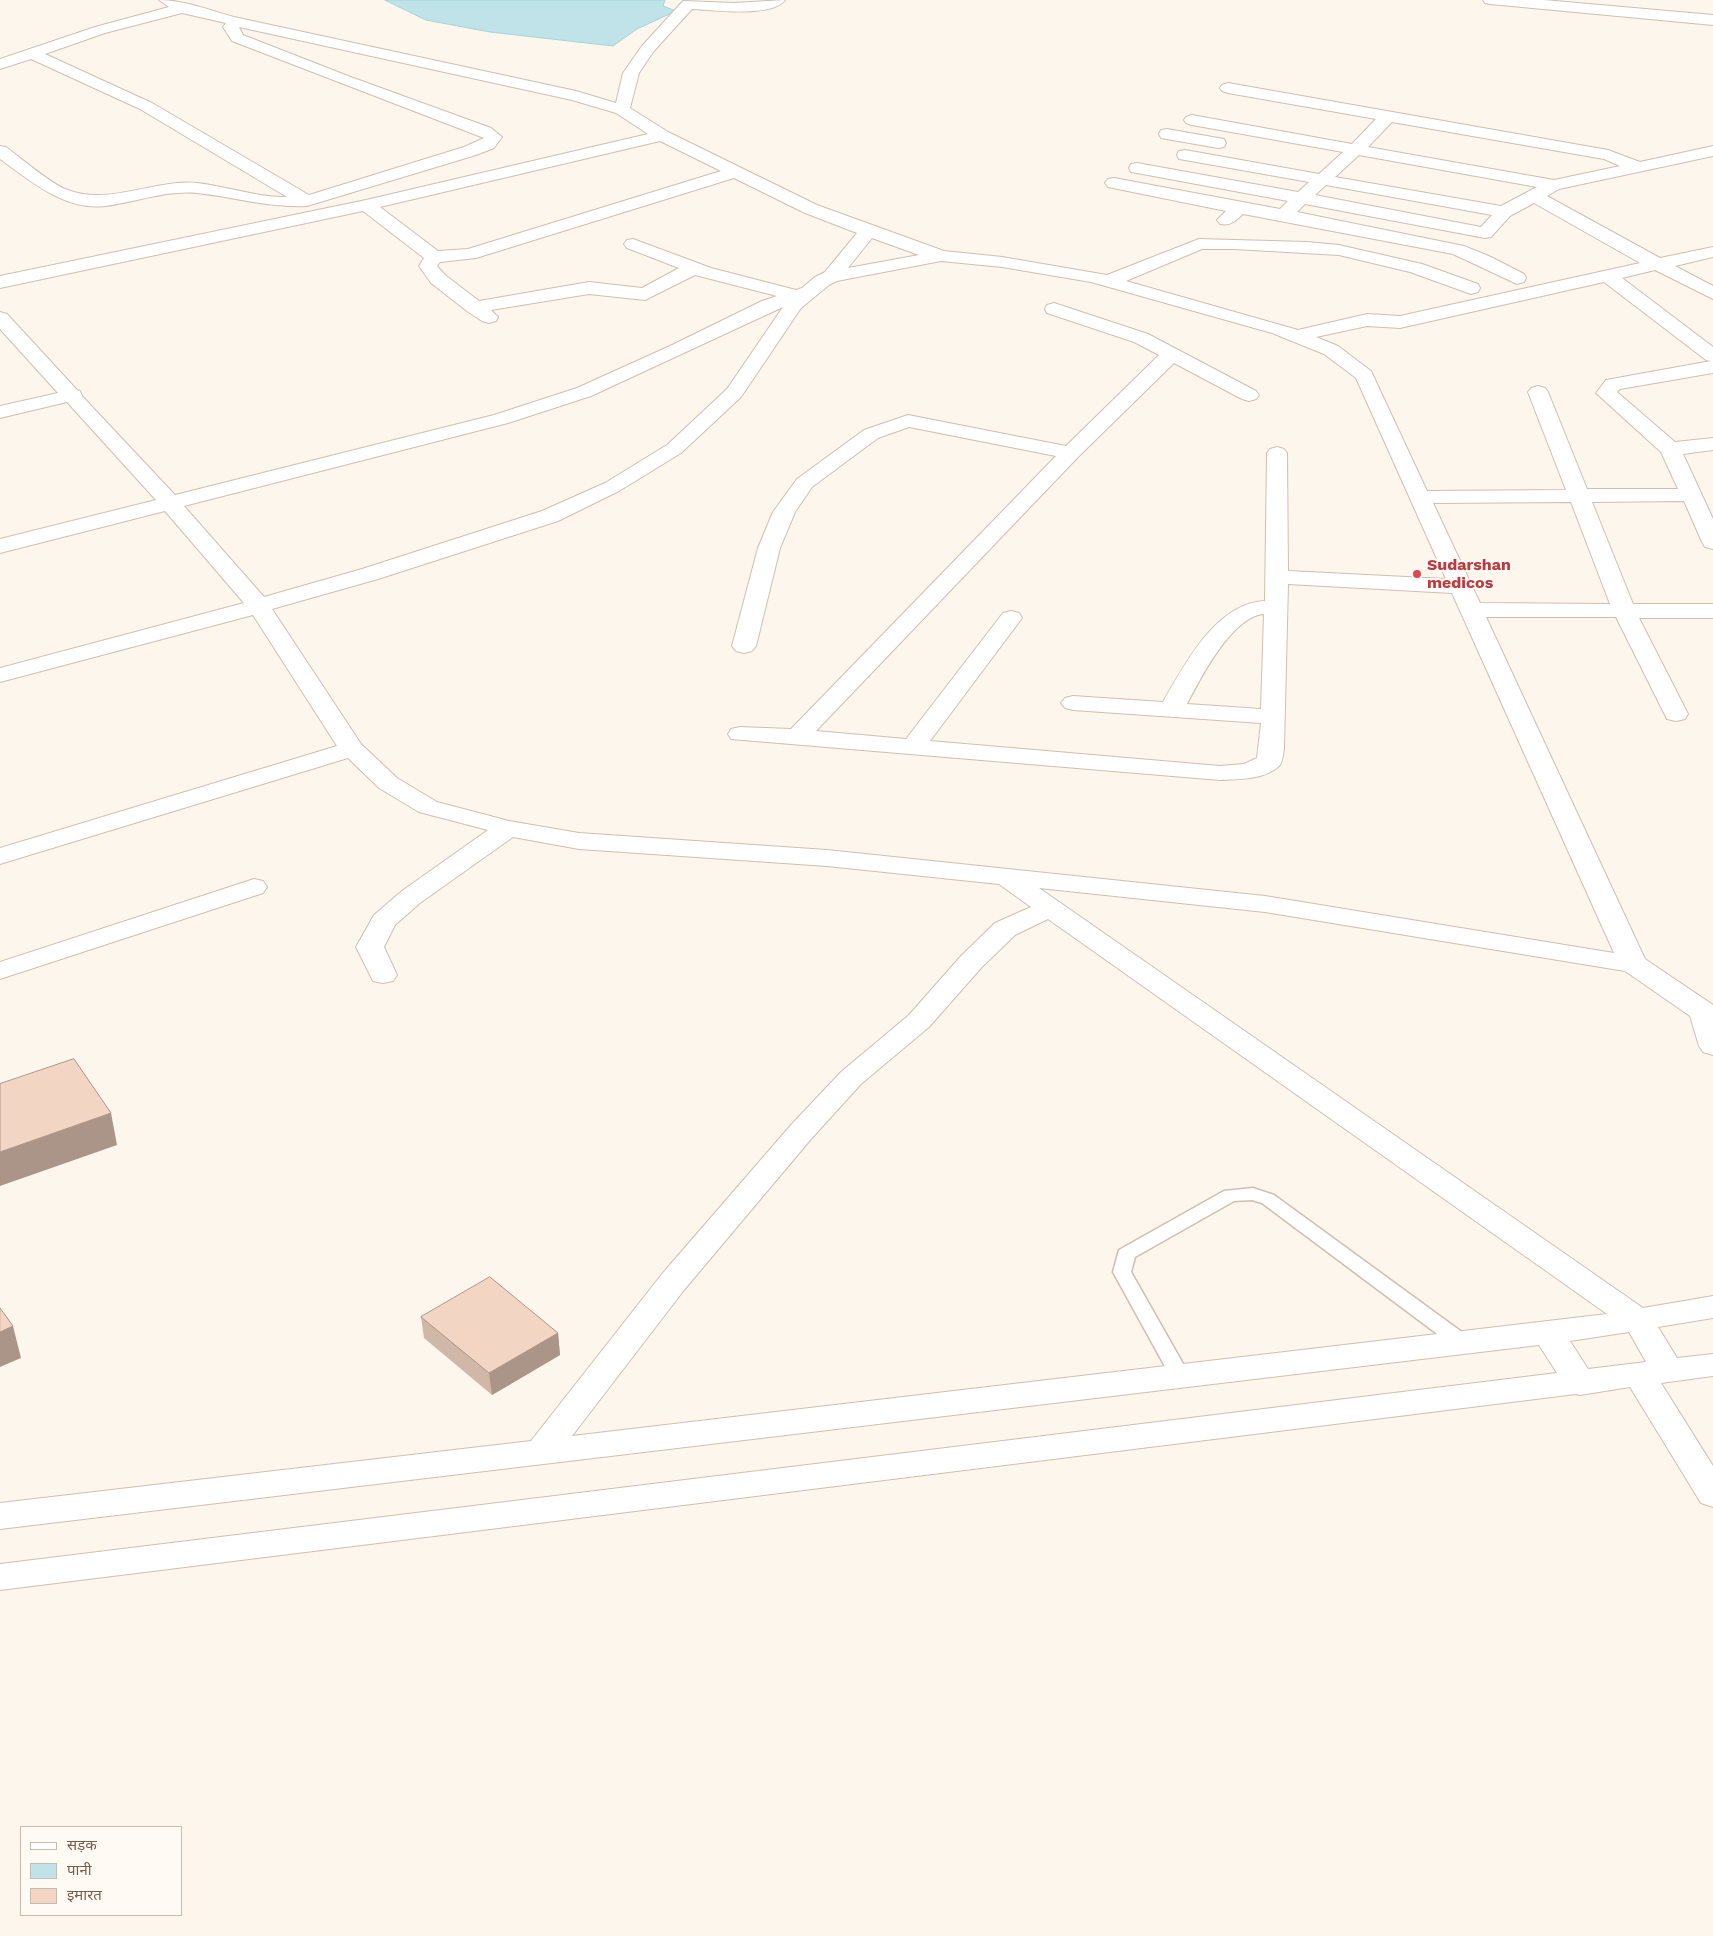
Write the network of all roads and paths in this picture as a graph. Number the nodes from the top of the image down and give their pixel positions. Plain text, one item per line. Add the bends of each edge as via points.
1 (778, 0) edge
2 (1490, 0) edge
3 (174, 4) edge
4 (1713, 20) edge
5 (234, 22) junction
6 (31, 53) junction
7 (0, 64) edge
8 (1228, 88) dead end
9 (622, 110) junction
10 (1388, 116) junction
11 (1192, 120) dead end
12 (1354, 129) dead end
13 (1372, 132) junction
14 (1167, 134) dead end
15 (662, 136) junction
16 (1392, 136) dead end
17 (1234, 146) dead end
18 (1355, 150) junction
19 (0, 151) edge
20 (1167, 152) dead end
21 (1713, 152) edge
22 (1320, 161) dead end
23 (1339, 164) junction
24 (1568, 167) dead end
25 (1639, 167) junction
26 (1137, 168) dead end
27 (1358, 168) dead end
28 (736, 172) junction
29 (1608, 174) junction
30 (1323, 180) junction
31 (1114, 184) dead end
32 (1554, 185) junction
33 (1499, 194) dead end
34 (1302, 198) junction
35 (1531, 198) junction
36 (307, 201) junction
37 (366, 205) junction
38 (1238, 208) junction
39 (1504, 212) junction
40 (328, 213) junction
41 (1284, 215) junction
42 (868, 231) junction
43 (1485, 233) junction
44 (1713, 235) edge
45 (633, 244) dead end
46 (1199, 244) junction
47 (1633, 252) junction
48 (1713, 252) edge
49 (1466, 254) junction
50 (434, 256) junction
51 (942, 256) junction
52 (1657, 264) junction
53 (1602, 267) junction
54 (694, 268) junction
55 (1536, 274) dead end
56 (832, 276) junction
57 (1517, 278) junction
58 (1110, 281) junction
59 (0, 282) edge
60 (1471, 288) junction
61 (1713, 292) edge
62 (803, 294) junction
63 (474, 307) junction
64 (1054, 309) dead end
65 (0, 318) edge
66 (492, 319) dead end
67 (1366, 320) junction
68 (1297, 336) junction
69 (1172, 354) junction
70 (1713, 356) edge
71 (1713, 367) edge
72 (1538, 392) dead end
73 (73, 395) junction
74 (1249, 395) dead end
75 (0, 412) edge
76 (1713, 444) edge
77 (1670, 448) junction
78 (1071, 453) junction
79 (1277, 453) dead end
80 (1579, 496) junction
81 (1691, 496) junction
82 (1420, 497) junction
83 (169, 502) junction
84 (1713, 542) edge
85 (0, 546) edge
86 (1277, 577) junction
87 (1461, 587) junction
88 (259, 606) junction
89 (1276, 607) junction
90 (1472, 610) junction
91 (1624, 610) junction
92 (1713, 611) edge
93 (1011, 618) dead end
94 (744, 646) dead end
95 (0, 675) edge
96 (1074, 703) dead end
97 (1170, 710) junction
98 (1676, 714) dead end
99 (1273, 717) junction
100 (740, 734) dead end
101 (797, 737) junction
102 (913, 746) junction
103 (352, 749) junction
104 (508, 828) junction
105 (0, 856) edge
106 (1006, 877) junction
107 (254, 887) dead end
108 (1050, 908) junction
109 (1633, 964) junction
110 (0, 971) edge
111 (383, 975) dead end
112 (1708, 1013) edge
113 (1713, 1046) edge
114 (1713, 1307) edge
115 (1638, 1320) junction
116 (1548, 1333) junction
117 (1463, 1343) junction
118 (1713, 1365) edge
119 (1654, 1373) junction
120 (1180, 1376) junction
121 (1580, 1383) junction
122 (541, 1452) junction
123 (1713, 1494) edge
124 (0, 1516) edge
125 (0, 1577) edge

1 - 9 street via 754,7 688,4 647,49 631,74
2 - 4 street
3 - 5 street
3 - 6 street
5 - 9 street via 576,96
5 - 36 street via 230,28 237,38 494,137 488,144 470,151
6 - 7 street
6 - 36 street via 146,106
8 - 10 street
9 - 15 street
10 - 13 street
10 - 25 street via 1608,155
11 - 18 street
12 - 13 street
13 - 16 street
13 - 18 street
14 - 17 street
15 - 28 street
15 - 37 street
18 - 23 street
18 - 32 street
19 - 36 street via 58,192 77,198 104,201 172,188 196,188 282,202
20 - 30 street
21 - 25 street
22 - 23 street
23 - 27 street
23 - 30 street
24 - 29 street
25 - 29 street
26 - 34 street
28 - 42 street via 811,209
28 - 50 street via 470,254
29 - 32 street
30 - 34 street
30 - 39 street
31 - 38 street
32 - 35 street
33 - 35 street
34 - 41 street
34 - 43 street
35 - 39 street
35 - 47 street
36 - 40 street
37 - 40 street
37 - 50 street
38 - 41 street
38 - 46 street
39 - 43 street
40 - 59 street
41 - 49 street
42 - 51 street
42 - 56 street
43 - 49 street
44 - 47 street
45 - 54 street
46 - 58 street
46 - 60 street via 1338,250 1416,268
47 - 52 street
47 - 53 street
48 - 52 street
49 - 57 street
50 - 63 street via 428,266 431,272
51 - 56 street
51 - 58 street via 1002,262
52 - 53 street
52 - 61 street
53 - 67 street via 1400,322
53 - 70 street
54 - 62 street
54 - 63 street via 644,294 589,288
55 - 57 street
56 - 62 street
57 - 60 street
58 - 68 street
60 - 67 street via 1379,309
62 - 83 street via 769,305 584,392 501,419
62 - 88 street via 734,393 674,448 612,487 550,516
63 - 66 street
64 - 69 street via 1141,338
65 - 73 street
67 - 68 street
68 - 82 street via 1331,350 1364,375
69 - 74 street
69 - 78 street
71 - 77 street via 1613,384 1606,393
72 - 80 street
73 - 75 street
73 - 83 street
76 - 77 street
77 - 81 street
78 - 94 street via 908,421 871,434 804,483 784,512 769,548
78 - 101 street
79 - 86 street
80 - 81 street
80 - 82 street
80 - 91 street
81 - 84 street
82 - 87 street
83 - 85 street
83 - 88 street
86 - 87 street
86 - 89 street
87 - 90 street
88 - 95 street
88 - 103 street
89 - 97 street via 1252,609 1225,627 1190,675
89 - 99 street
90 - 91 street
90 - 109 street
91 - 92 street
91 - 98 street
93 - 102 street
96 - 97 street
97 - 99 street
99 - 102 street via 1269,762 1249,771 1220,772
100 - 101 street
101 - 102 street
103 - 104 street via 388,783 428,807
103 - 105 street
104 - 106 street via 579,841 827,858
104 - 111 street via 411,897 384,921 370,947
106 - 108 street
106 - 109 street via 1265,904
107 - 110 street
108 - 115 street
108 - 122 street via 1005,929 919,1021 851,1078 673,1282
109 - 112 street
112 - 113 street
114 - 115 street
115 - 116 street
115 - 119 street
116 - 117 street
116 - 121 street
117 - 120 street
117 - 120 lane via 1268,1199 1253,1194 1230,1195 1126,1254 1122,1272
118 - 119 street
119 - 121 street
119 - 123 street
120 - 122 street
121 - 125 street
122 - 124 street

